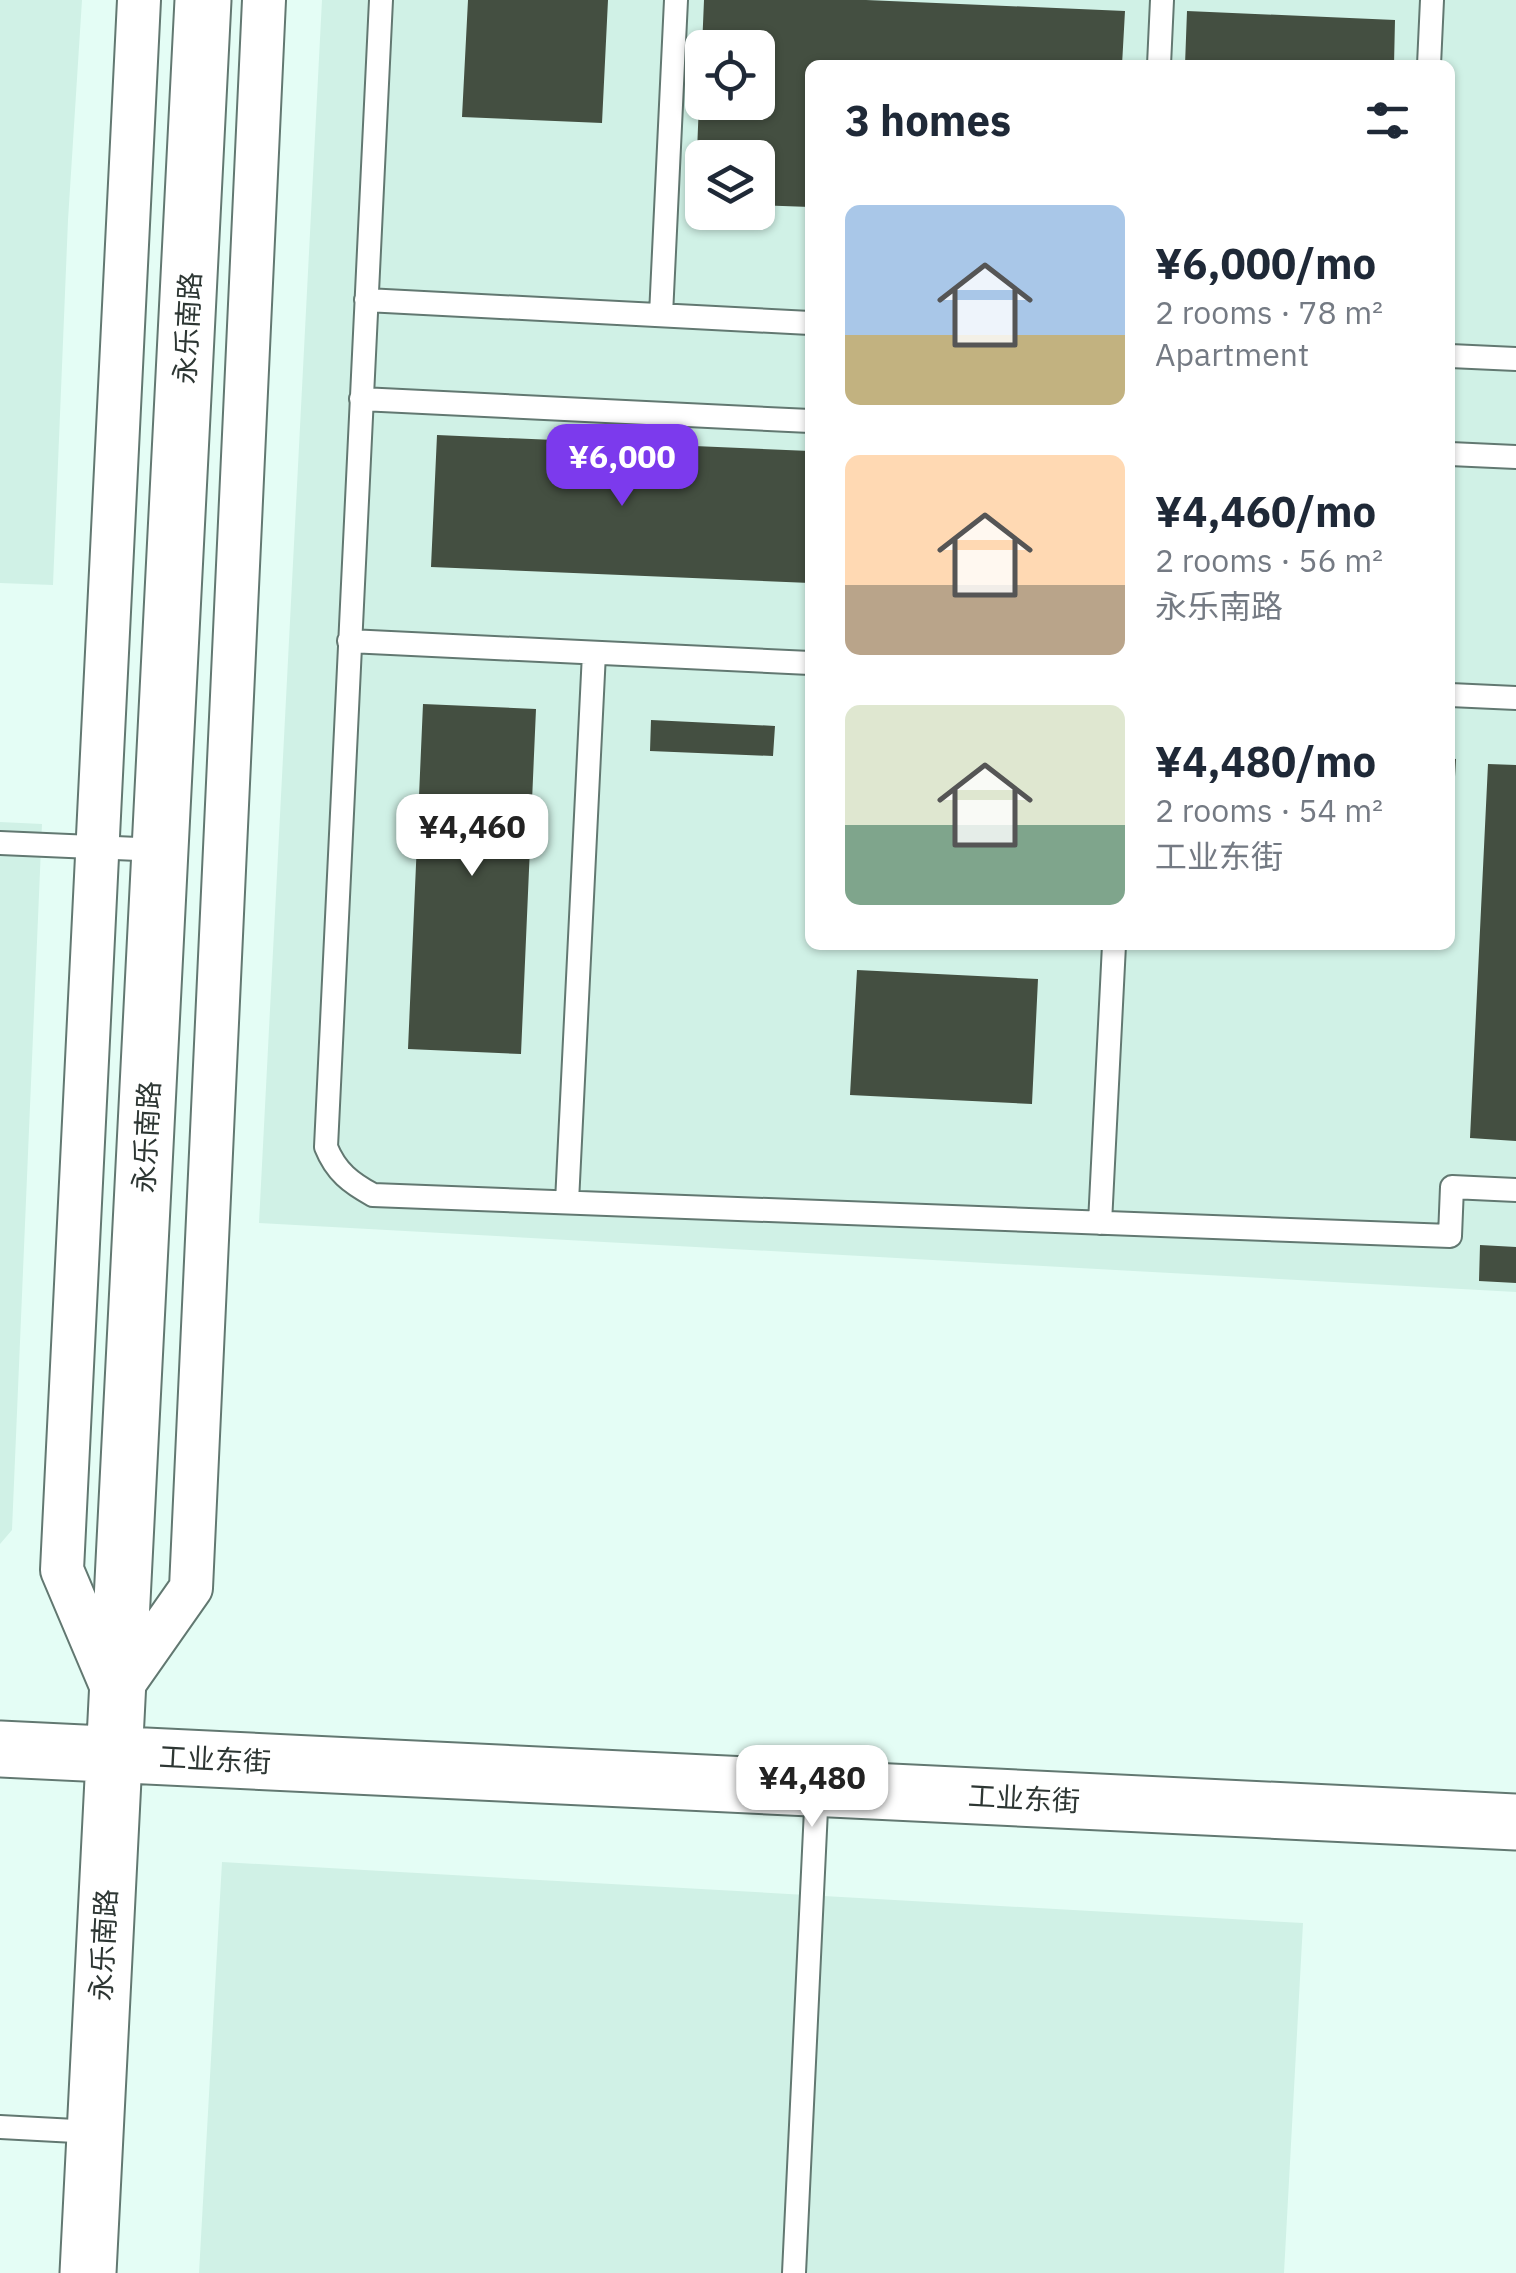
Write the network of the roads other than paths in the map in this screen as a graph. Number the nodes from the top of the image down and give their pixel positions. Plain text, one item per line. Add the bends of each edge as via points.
1 (139, 0) edge
2 (203, 0) edge
3 (264, 0) edge
4 (381, 0) edge
5 (676, 0) edge
6 (1162, 0) edge
7 (1432, 0) edge
8 (1159, 60) edge
9 (1429, 60) edge
10 (366, 300) junction
11 (661, 315) junction
12 (805, 323) edge
13 (1455, 356) edge
14 (1516, 359) edge
15 (361, 399) junction
16 (805, 422) edge
17 (1455, 454) edge
18 (1516, 458) edge
19 (350, 641) junction
20 (594, 653) junction
21 (805, 664) edge
22 (1455, 694) edge
23 (1516, 698) edge
24 (0, 842) edge
25 (98, 847) junction
26 (162, 850) junction
27 (1114, 950) edge
28 (1516, 1190) edge
29 (567, 1202) junction
30 (1100, 1222) junction
31 (116, 1696) junction
32 (0, 1749) edge
33 (112, 1754) junction
34 (817, 1788) junction
35 (1516, 1822) edge
36 (0, 2127) edge
37 (94, 2132) junction
38 (88, 2273) edge
39 (794, 2273) edge

1 - 25 street
2 - 26 main road, 永乐南路
3 - 31 street via 191,1588
4 - 10 lane
5 - 11 lane
6 - 8 lane
7 - 9 lane
10 - 11 lane
10 - 15 lane
11 - 12 lane
13 - 14 lane
15 - 16 lane
15 - 19 lane
17 - 18 lane
19 - 20 lane
19 - 29 lane via 326,1147 350,1183 374,1195
20 - 21 lane
20 - 29 lane
22 - 23 lane
24 - 25 lane
25 - 26 lane
25 - 31 street via 62,1570
26 - 31 main road, 永乐南路
27 - 30 lane
28 - 30 lane via 1452,1187 1450,1236
29 - 30 lane
31 - 33 main road, 永乐南路
32 - 33 main road, 工业东街
33 - 34 main road, 工业东街
33 - 37 main road, 永乐南路
34 - 35 main road, 工业东街
34 - 39 lane
36 - 37 lane
37 - 38 main road, 永乐南路

